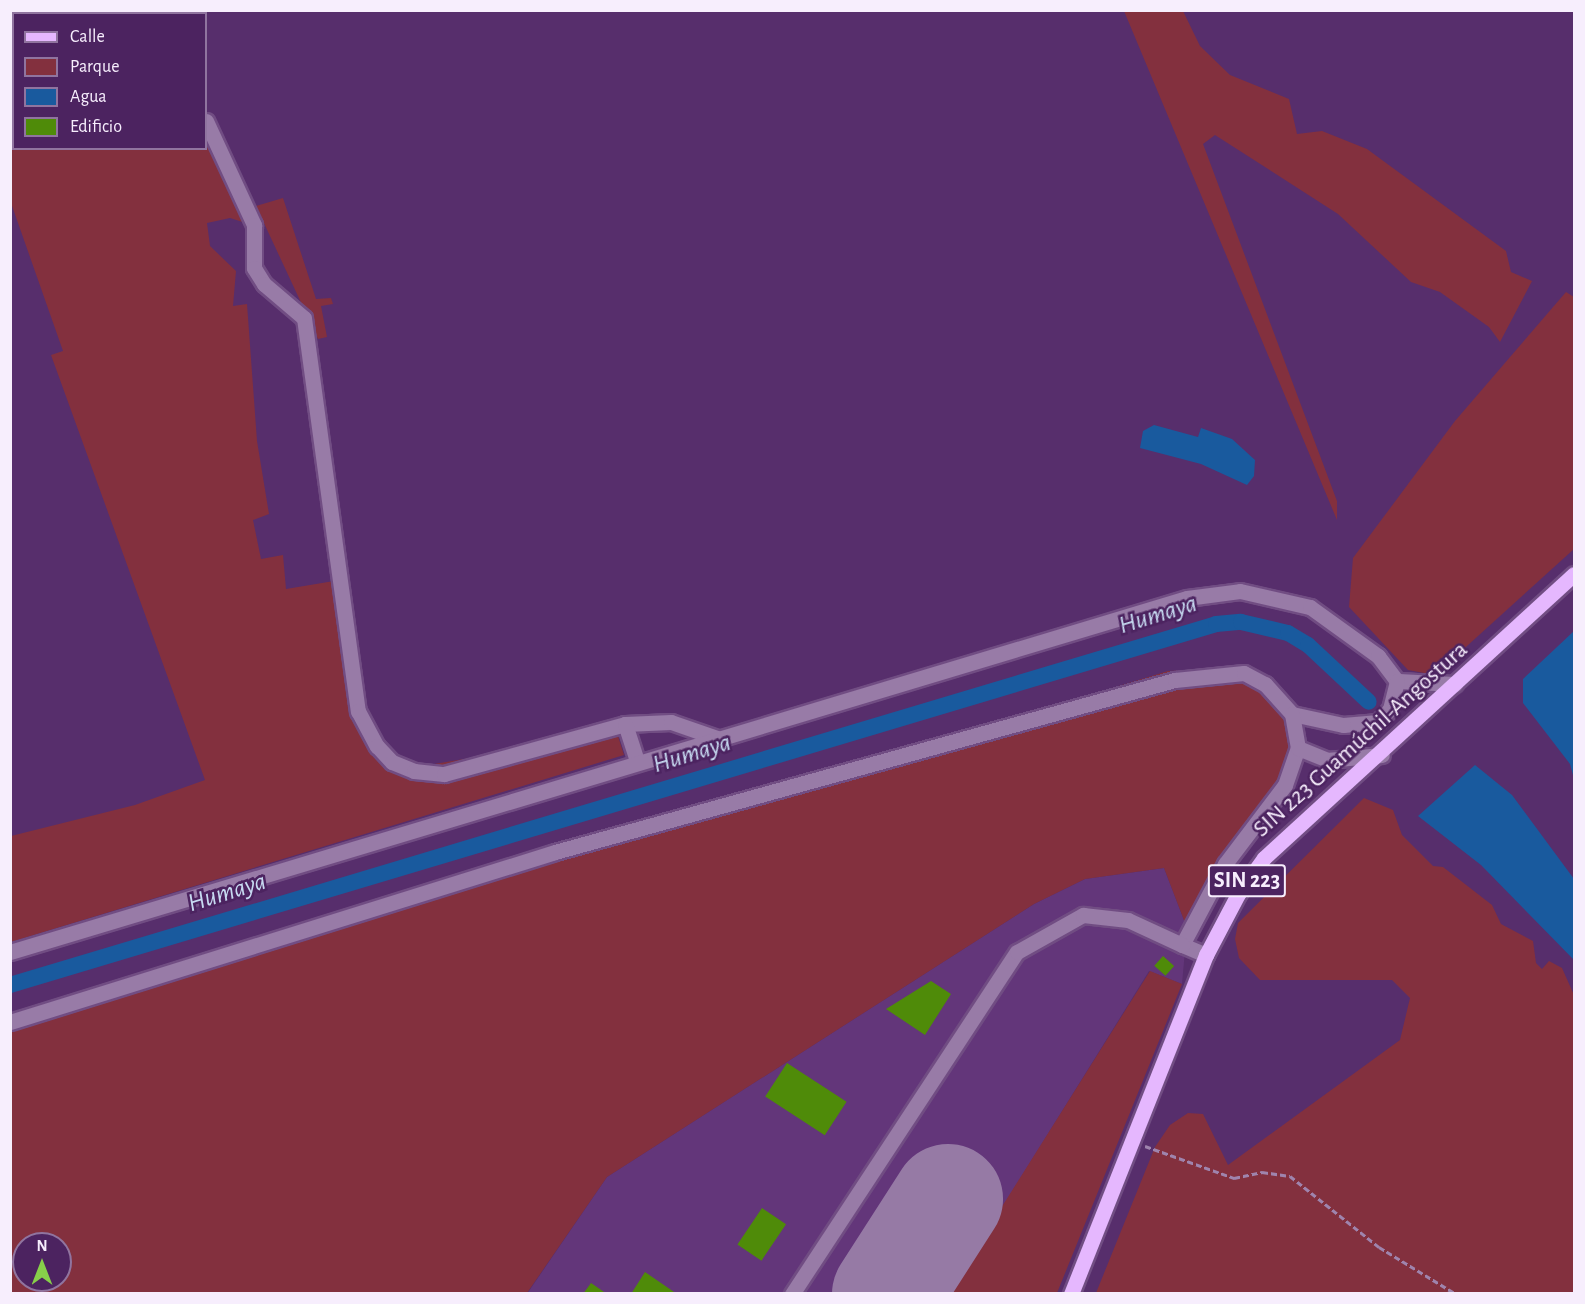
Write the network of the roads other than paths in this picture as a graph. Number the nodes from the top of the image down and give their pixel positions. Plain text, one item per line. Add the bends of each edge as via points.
1 (207, 123) edge
2 (1575, 574) edge
3 (1397, 681) junction
4 (1455, 684) junction
5 (1292, 714) junction
6 (625, 724) junction
7 (717, 738) junction
8 (1298, 748) junction
9 (1383, 754) junction
10 (637, 762) junction
11 (1182, 945) junction
12 (10, 952) edge
13 (1206, 955) junction
14 (10, 1022) edge
15 (792, 1293) edge
16 (1071, 1293) edge

1 - 6 street via 254,225 254,268 264,284 304,318 358,711 377,746 392,762 414,771 444,774
2 - 4 main road, SIN 223 Guamúchil-Angostura / SIN 223
3 - 4 street
3 - 5 street via 1390,709 1370,724 1343,725
3 - 7 street via 1378,656 1318,612 1277,595 1240,591 1134,611
4 - 9 main road, SIN 223 Guamúchil-Angostura / SIN 223
5 - 8 street
5 - 14 street via 1265,684 1233,671 1099,698 555,852
6 - 7 street via 670,722
6 - 10 street
7 - 10 street
8 - 9 street via 1327,760
8 - 11 street via 1285,785 1225,864
9 - 13 main road, SIN 223 Guamúchil-Angostura / SIN 223 via 1264,858 1238,894
10 - 12 street
11 - 13 street
11 - 15 street via 1128,920 1083,915 1017,952
13 - 16 main road, SIN 223 Guamúchil-Angostura / SIN 223

